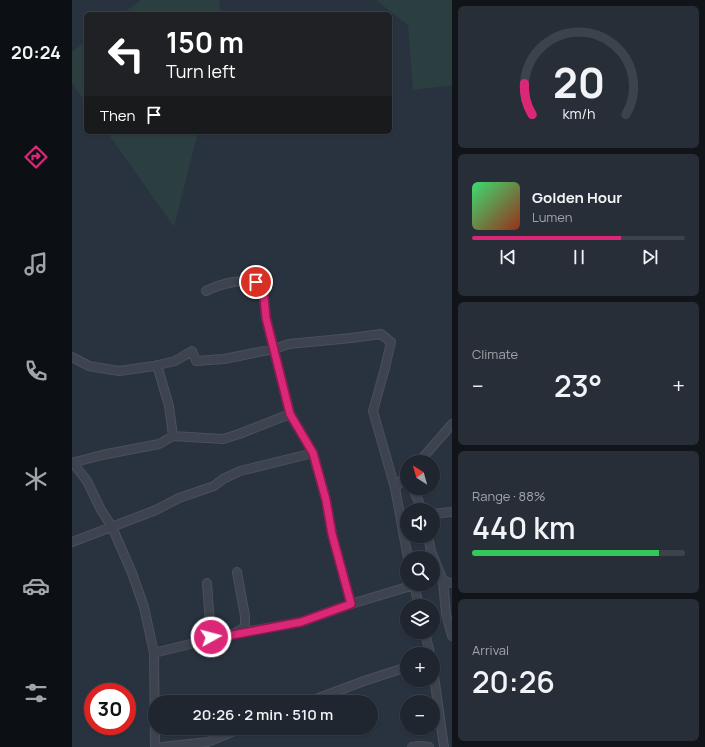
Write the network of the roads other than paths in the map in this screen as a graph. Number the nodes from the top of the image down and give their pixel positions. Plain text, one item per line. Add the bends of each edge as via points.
1 (206, 291) dead end
2 (274, 349) junction
3 (72, 357) edge
4 (157, 365) junction
5 (290, 414) junction
6 (452, 424) edge
7 (173, 436) junction
8 (313, 453) junction
9 (425, 455) edge
10 (72, 463) edge
11 (400, 482) edge
12 (395, 488) junction
13 (452, 512) edge
14 (440, 513) edge
15 (112, 527) junction
16 (72, 542) edge
17 (429, 543) edge
18 (407, 551) edge
19 (237, 572) dead end
20 (443, 581) junction
21 (207, 583) dead end
22 (452, 583) edge
23 (400, 589) edge
24 (351, 604) junction
25 (233, 634) junction
26 (452, 636) edge
27 (211, 637) junction
28 (154, 653) junction
29 (400, 669) edge
30 (436, 687) edge
31 (327, 695) edge
32 (225, 735) edge
33 (155, 747) edge
34 (162, 747) edge
35 (412, 747) edge
36 (429, 747) edge
37 (444, 747) edge

1 - 2 street via 236,282 256,282 262,285 266,318
2 - 4 street via 224,359 196,361 192,351 175,361
2 - 5 street
2 - 12 street via 289,344 381,334 391,342 373,411
3 - 4 street via 89,366 119,371
4 - 7 street via 169,406
5 - 7 street via 223,439
5 - 8 street
6 - 9 street
7 - 10 street via 159,444
8 - 15 street via 240,471 214,486
8 - 24 street
10 - 15 street via 87,481
11 - 12 street
12 - 18 street
13 - 14 street
15 - 16 street
15 - 28 street via 144,607
17 - 20 street
19 - 25 street via 245,616 244,627
20 - 22 street
20 - 26 street via 446,614
21 - 27 street
23 - 24 street
24 - 25 street via 301,622
25 - 27 street
27 - 28 street
28 - 33 street
29 - 31 street
30 - 37 street
32 - 34 street via 208,742
35 - 36 street

